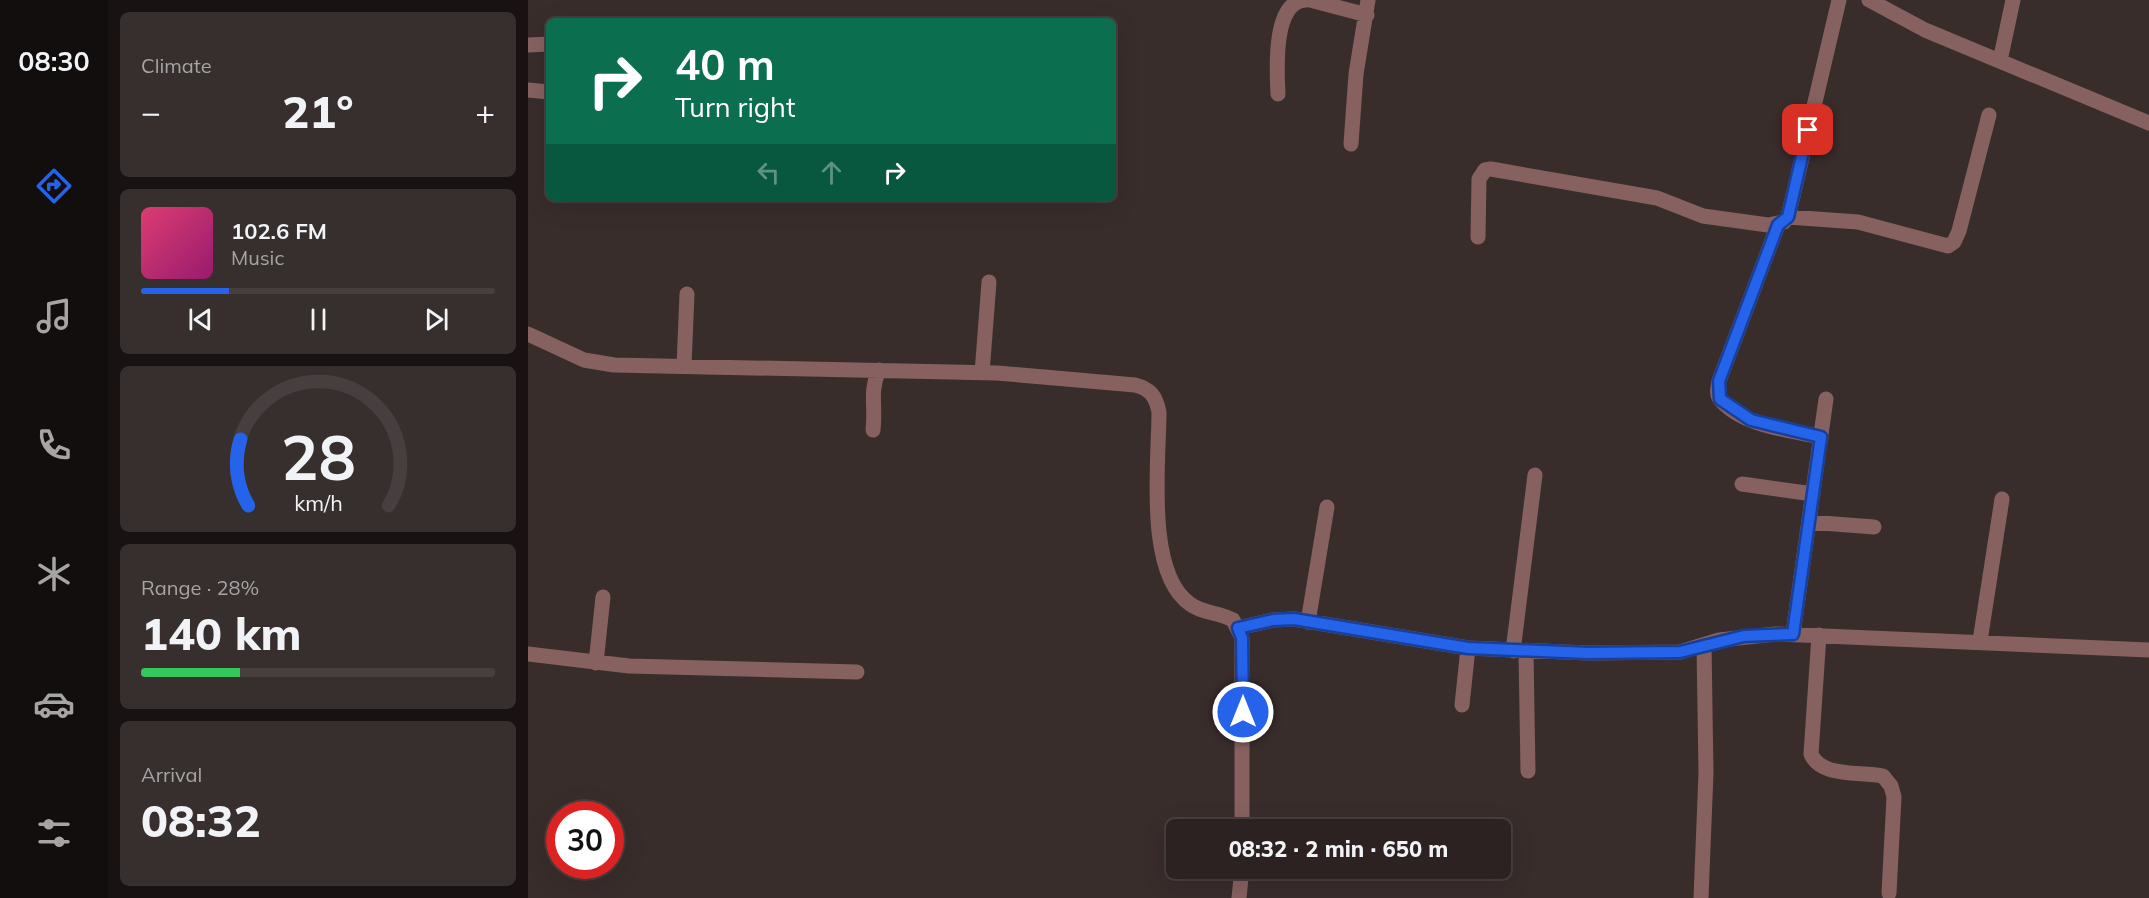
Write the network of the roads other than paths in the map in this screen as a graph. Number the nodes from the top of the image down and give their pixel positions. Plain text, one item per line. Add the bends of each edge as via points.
1 (1308, 0) edge
2 (1839, 0) edge
3 (1869, 0) edge
4 (2013, 0) edge
5 (1367, 8) edge
6 (546, 44) edge
7 (528, 45) edge
8 (2000, 61) junction
9 (528, 90) edge
10 (546, 92) edge
11 (1278, 94) dead end
12 (1989, 115) dead end
13 (2149, 123) edge
14 (1351, 144) dead end
15 (1783, 221) junction
16 (1478, 237) dead end
17 (989, 282) dead end
18 (687, 294) dead end
19 (528, 334) edge
20 (684, 366) junction
21 (879, 370) junction
22 (982, 373) junction
23 (1826, 399) dead end
24 (873, 430) dead end
25 (1821, 437) junction
26 (1535, 475) dead end
27 (1742, 484) dead end
28 (1813, 494) junction
29 (2002, 499) dead end
30 (1327, 507) dead end
31 (1809, 522) junction
32 (1874, 527) dead end
33 (603, 597) dead end
34 (1308, 622) junction
35 (1238, 628) junction
36 (1793, 634) junction
37 (1819, 635) junction
38 (1980, 641) junction
39 (1704, 645) junction
40 (1468, 648) junction
41 (2149, 650) edge
42 (1520, 651) junction
43 (528, 654) edge
44 (596, 663) junction
45 (857, 672) dead end
46 (1462, 705) dead end
47 (1528, 771) dead end
48 (1242, 819) edge
49 (1241, 879) edge
50 (1889, 893) dead end
51 (1239, 898) edge
52 (1701, 898) edge

1 - 5 street
1 - 11 street via 1296,2 1289,10 1277,43
2 - 15 street
3 - 8 street via 1925,30
4 - 8 street
5 - 14 street via 1358,55
6 - 7 street
8 - 13 street
9 - 10 street
12 - 15 street via 1959,231 1948,246 1858,222
15 - 16 street via 1703,216 1657,198 1491,169 1485,170 1479,179
15 - 25 street via 1718,391 1720,399 1751,420
17 - 22 street
18 - 20 street
19 - 20 street via 584,360 614,365
20 - 21 street
21 - 22 street
21 - 24 street via 871,388 875,405
22 - 35 street via 1135,385 1153,394 1159,412 1159,532 1166,568 1188,604 1226,615
23 - 25 street
25 - 28 street
26 - 42 street
27 - 28 street
28 - 31 street
29 - 38 street
30 - 34 street
31 - 32 street
31 - 36 street
33 - 44 street
34 - 35 street via 1273,620
34 - 40 street
35 - 48 street via 1243,666
36 - 37 street
36 - 39 street via 1744,636
37 - 38 street
37 - 50 street via 1811,754 1815,764 1824,769 1883,776 1890,786 1894,797
38 - 41 street
39 - 42 street via 1660,654
39 - 52 street via 1706,773
40 - 42 street
40 - 46 street
42 - 47 street
43 - 44 street
44 - 45 street
49 - 51 street

